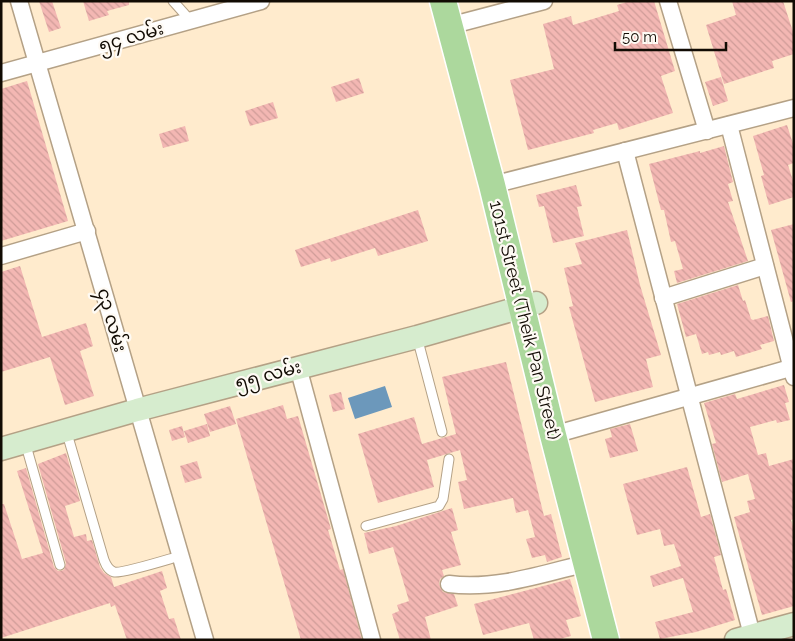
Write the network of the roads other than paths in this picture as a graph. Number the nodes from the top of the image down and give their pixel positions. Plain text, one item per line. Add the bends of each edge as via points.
1 (19, 1) edge
2 (173, 1) edge
3 (261, 1) edge
4 (442, 1) edge
5 (544, 1) edge
6 (668, 1) edge
7 (458, 16) edge
8 (190, 20) junction
9 (37, 64) junction
10 (1, 73) edge
11 (794, 108) edge
12 (729, 126) junction
13 (707, 131) junction
14 (625, 151) junction
15 (499, 183) junction
16 (87, 231) junction
17 (1, 256) edge
18 (765, 266) junction
19 (663, 298) junction
20 (529, 305) junction
21 (417, 336) junction
22 (298, 367) junction
23 (793, 370) edge
24 (689, 396) junction
25 (137, 410) junction
26 (66, 430) junction
27 (442, 432) dead end
28 (560, 432) junction
29 (25, 442) junction
30 (1, 449) edge
31 (449, 459) dead end
32 (366, 526) dead end
33 (180, 556) junction
34 (587, 563) junction
35 (60, 565) dead end
36 (449, 584) dead end
37 (794, 624) edge
38 (744, 638) edge
39 (205, 640) edge
40 (372, 640) edge
41 (606, 640) edge
42 (620, 640) edge

1 - 9 street, ၄၃ လမ်း
2 - 8 lane
3 - 8 street, ၅၄ လမ်း
4 - 7 main road, 101st Street (Theik Pan Street)
5 - 7 street
6 - 13 street
7 - 15 main road, 101st Street (Theik Pan Street)
8 - 9 street, ၅၄ လမ်း
9 - 10 street, ၅၄ လမ်း
9 - 16 street, ၄၃ လမ်း
11 - 12 street
12 - 13 street
12 - 18 street
13 - 14 street
14 - 15 street
14 - 19 street
15 - 20 main road, 101st Street (Theik Pan Street)
16 - 17 street
16 - 25 street, ၄၃ လမ်း
18 - 19 street
18 - 23 street
19 - 24 street
20 - 21 main road, ၅၅ လမ်း
20 - 28 main road, 101st Street (Theik Pan Street)
21 - 22 main road, ၅၅ လမ်း
21 - 27 lane
22 - 25 main road, ၅၅ လမ်း
22 - 40 street
23 - 24 street
24 - 28 street
24 - 38 street
25 - 26 main road, ၅၅ လမ်း
25 - 33 street, ၄၃ လမ်း
26 - 29 main road, ၅၅ လမ်း
26 - 33 lane via 108,568 115,572 125,571
28 - 34 main road, 101st Street (Theik Pan Street)
28 - 42 main road, 101st Street (Theik Pan Street)
29 - 30 main road, ၅၅ လမ်း
29 - 35 lane
31 - 32 lane via 439,506
33 - 39 street, ၄၃ လမ်း
34 - 36 street via 486,585
34 - 41 main road, 101st Street (Theik Pan Street)
37 - 38 main road

